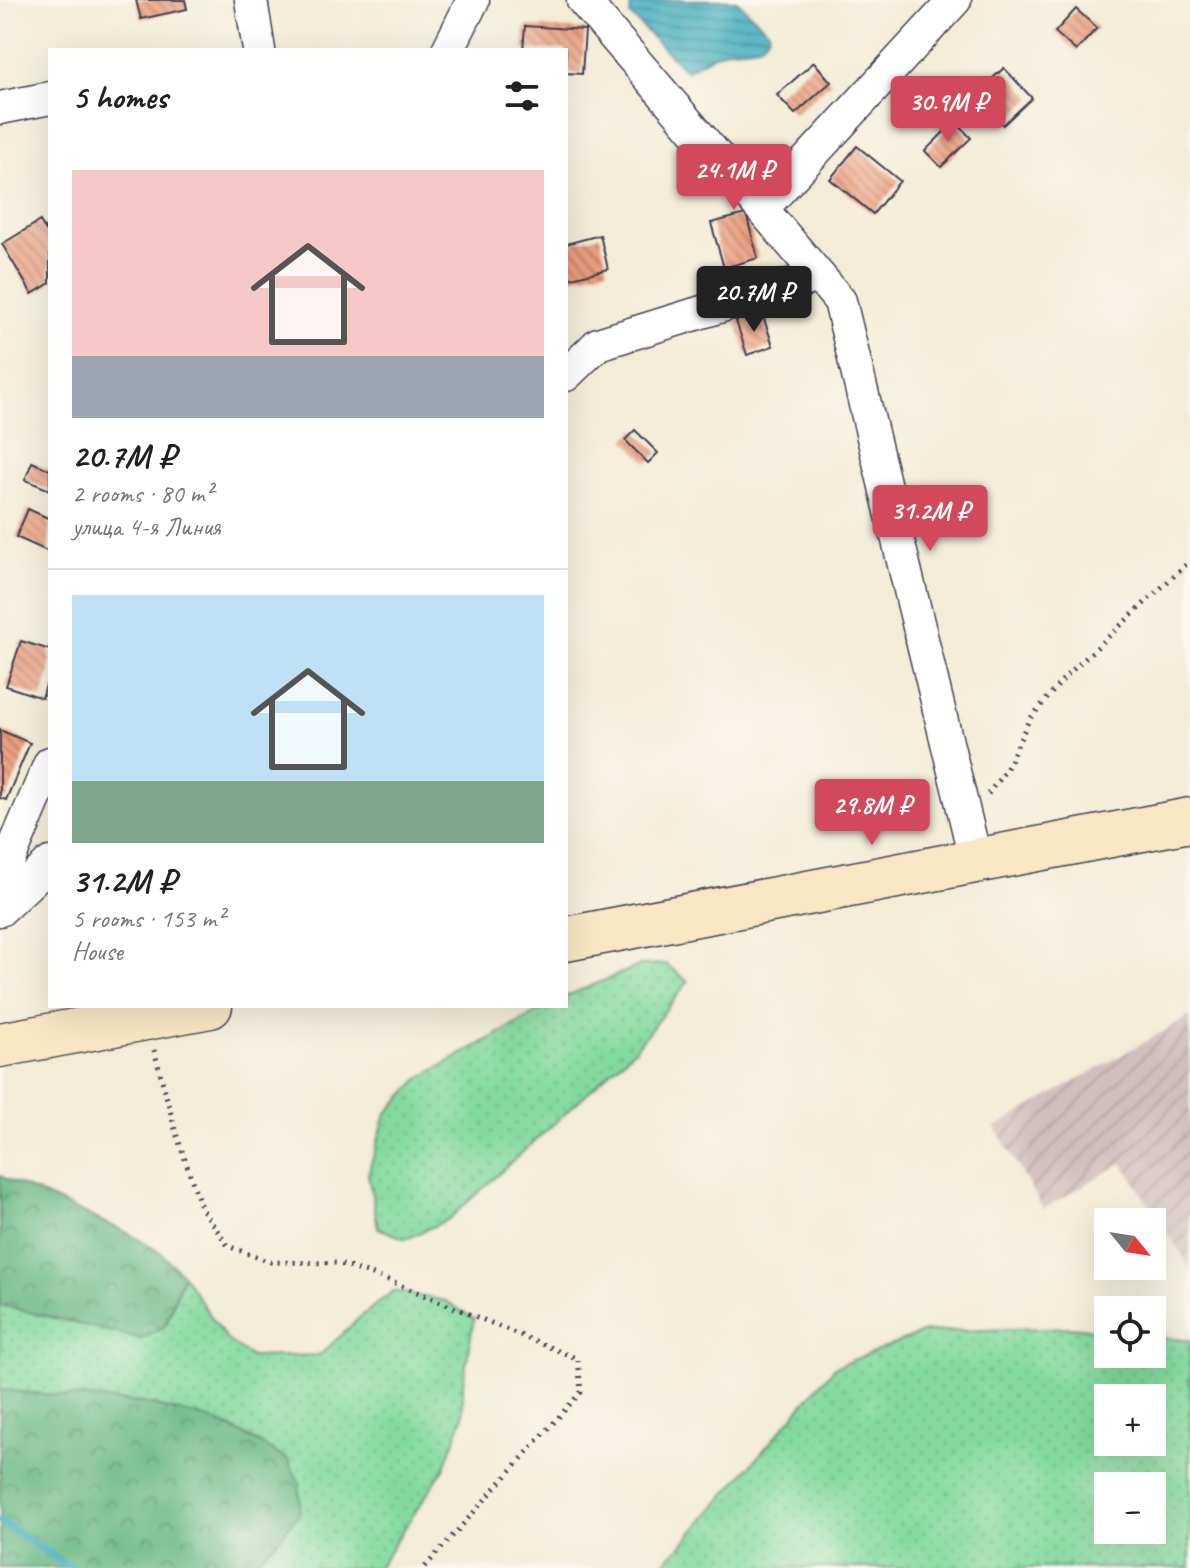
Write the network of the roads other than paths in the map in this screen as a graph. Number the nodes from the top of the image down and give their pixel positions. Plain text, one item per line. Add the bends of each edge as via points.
1 (251, 0) edge
2 (473, 0) edge
3 (955, 0) edge
4 (585, 1) edge
5 (259, 48) edge
6 (449, 48) edge
7 (48, 98) edge
8 (0, 108) edge
9 (762, 209) junction
10 (819, 276) junction
11 (568, 373) edge
12 (48, 768) edge
13 (1190, 820) edge
14 (971, 843) junction
15 (48, 865) edge
16 (0, 881) edge
17 (0, 910) edge
18 (568, 939) edge
19 (199, 1008) edge
20 (0, 1045) edge

1 - 5 street
2 - 6 street
3 - 9 street
4 - 9 street
7 - 8 street
9 - 10 street
10 - 11 street via 598,344
10 - 14 street via 840,301
12 - 16 street
13 - 14 main road
14 - 18 main road
15 - 17 street
19 - 20 main road

